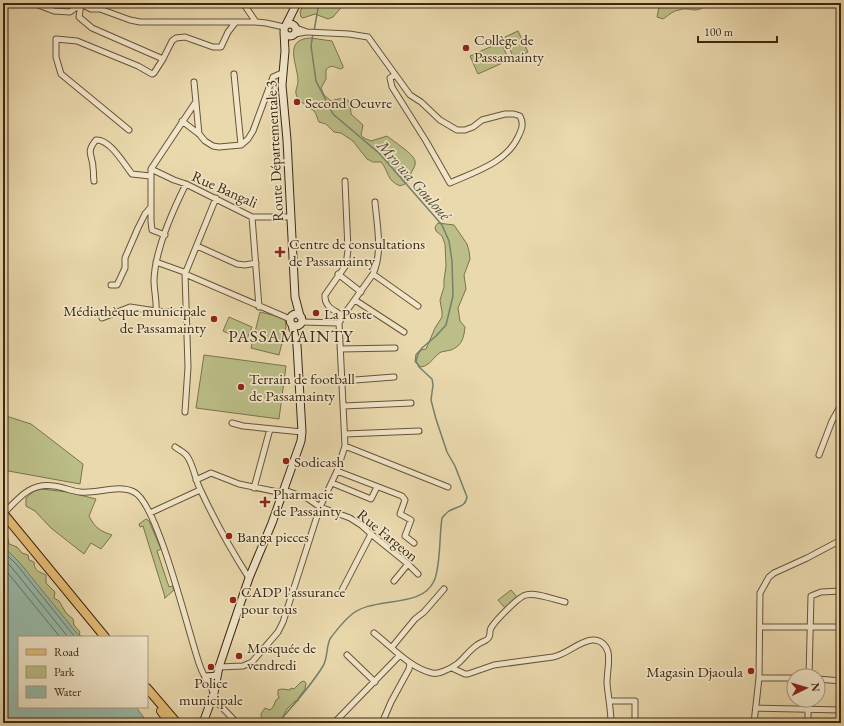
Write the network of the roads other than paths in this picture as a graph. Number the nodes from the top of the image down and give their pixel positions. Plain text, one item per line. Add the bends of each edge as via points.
1 (33, 3) edge
2 (243, 3) edge
3 (81, 4) junction
4 (297, 5) edge
5 (256, 22) junction
6 (235, 23) junction
7 (285, 28) junction
8 (295, 31) junction
9 (285, 51) junction
10 (163, 59) junction
11 (282, 73) junction
12 (234, 74) dead end
13 (395, 75) junction
14 (194, 82) dead end
15 (195, 103) junction
16 (182, 120) junction
17 (129, 130) dead end
18 (199, 134) junction
19 (241, 145) junction
20 (151, 169) junction
21 (150, 176) junction
22 (94, 181) dead end
23 (345, 181) dead end
24 (186, 184) junction
25 (216, 198) junction
26 (375, 202) dead end
27 (151, 207) junction
28 (252, 217) junction
29 (291, 217) junction
30 (165, 235) junction
31 (197, 246) junction
32 (156, 262) junction
33 (256, 263) junction
34 (185, 274) junction
35 (338, 274) junction
36 (373, 274) junction
37 (111, 285) dead end
38 (360, 292) junction
39 (295, 297) junction
40 (356, 300) junction
41 (259, 306) junction
42 (418, 306) dead end
43 (156, 311) junction
44 (185, 313) junction
45 (343, 316) junction
46 (102, 318) dead end
47 (291, 320) junction
48 (301, 321) junction
49 (339, 323) junction
50 (404, 332) dead end
51 (297, 345) junction
52 (395, 348) dead end
53 (340, 349) junction
54 (394, 377) dead end
55 (342, 381) junction
56 (411, 403) dead end
57 (343, 406) junction
58 (841, 406) edge
59 (184, 412) dead end
60 (232, 423) dead end
61 (270, 429) junction
62 (419, 431) dead end
63 (302, 432) junction
64 (345, 434) junction
65 (345, 446) junction
66 (175, 447) dead end
67 (819, 455) dead end
68 (337, 470) junction
69 (196, 480) junction
70 (332, 483) junction
71 (377, 487) junction
72 (448, 487) dead end
73 (254, 488) junction
74 (200, 490) junction
75 (283, 491) junction
76 (320, 507) junction
77 (150, 513) junction
78 (3, 514) edge
79 (371, 534) junction
80 (841, 540) edge
81 (414, 543) dead end
82 (408, 564) junction
83 (418, 574) dead end
84 (249, 578) junction
85 (394, 581) dead end
86 (444, 589) dead end
87 (841, 591) edge
88 (341, 592) dead end
89 (565, 602) dead end
90 (760, 627) junction
91 (841, 627) edge
92 (810, 628) junction
93 (374, 633) dead end
94 (104, 636) edge
95 (392, 647) junction
96 (347, 655) dead end
97 (400, 655) junction
98 (410, 663) junction
99 (220, 667) junction
100 (452, 668) junction
101 (809, 668) edge
102 (217, 676) junction
103 (206, 677) junction
104 (759, 678) junction
105 (786, 678) edge
106 (826, 680) edge
107 (841, 681) edge
108 (375, 682) junction
109 (148, 689) edge
110 (213, 695) junction
111 (158, 700) junction
112 (610, 701) junction
113 (756, 708) junction
114 (808, 710) junction
115 (841, 710) edge
116 (170, 723) edge
117 (177, 723) edge
118 (203, 723) edge
119 (237, 723) edge
120 (334, 723) edge
121 (382, 723) edge
122 (610, 723) edge
123 (635, 723) edge
124 (754, 723) edge
125 (808, 723) edge

1 - 3 street via 70,12
2 - 5 street
3 - 6 street via 140,22
3 - 10 street via 79,17 92,28
4 - 7 main road, Route Départementale 3
4 - 8 main road, Route Départementale 3
5 - 6 street
5 - 7 street via 266,22
6 - 10 street via 221,47 213,47 185,37 176,38
7 - 8 main road via 290,24
7 - 8 main road via 286,36
7 - 9 main road, Route Départementale 3
8 - 9 main road, Route Départementale 3
8 - 13 street via 368,37
9 - 11 main road, Route Départementale 3
10 - 17 street via 152,74 77,41 56,39 56,57 61,74
11 - 19 street via 273,76 253,131
11 - 29 main road, Route Départementale 3
12 - 19 street
13 - 13 street via 390,78 392,88 450,183 504,156 515,144 523,123 520,116 505,114 482,120 465,130 457,130 440,120 410,95
14 - 15 street
15 - 16 street
15 - 18 street
16 - 18 street
16 - 20 street
18 - 19 street via 212,146
20 - 21 street
20 - 24 street, Rue Bangali
21 - 22 street via 132,174 115,151 101,140 96,140 90,156 94,167
21 - 27 street
23 - 35 street via 348,250 346,265
24 - 25 street, Rue Bangali
24 - 30 street via 174,207
25 - 28 street, Rue Bangali
25 - 31 street
26 - 36 street via 379,250
27 - 30 street via 152,230
27 - 37 street via 138,228 117,285
28 - 29 street, Rue Bangali
28 - 33 street
29 - 39 main road, Route Départementale 3
30 - 32 street
31 - 33 street via 236,264
31 - 34 street
32 - 34 street
32 - 43 street
33 - 41 street
34 - 41 street
34 - 44 street
35 - 38 street
35 - 45 street via 325,300 329,307
36 - 38 street
36 - 42 street
38 - 40 street
39 - 47 main road, Route Départementale 3
39 - 48 main road, Route Départementale 3
40 - 45 street
40 - 50 street
41 - 47 street
43 - 44 street
43 - 46 street via 130,308
44 - 59 street via 188,367
45 - 49 street
47 - 48 main road via 296,327
47 - 48 main road via 296,314
47 - 51 main road, Route Départementale 3
48 - 49 street
48 - 51 main road, Route Départementale 3
49 - 53 street
51 - 63 main road, Route Départementale 3
52 - 53 street
53 - 55 street
54 - 55 street
55 - 57 street
56 - 57 street
57 - 64 street
58 - 67 street via 832,421
60 - 61 street
61 - 63 street
61 - 73 street
62 - 64 street
63 - 75 main road, Route Départementale 3
64 - 65 street
65 - 68 street
65 - 72 street
66 - 69 street via 187,456
68 - 70 street
68 - 71 street
69 - 73 street, Rue Fargeon via 211,473
69 - 74 street
70 - 71 street via 371,499
70 - 76 street
71 - 81 street via 402,496 405,500 400,514 411,520 404,536
73 - 75 street, Rue Fargeon
74 - 77 street
74 - 84 street
75 - 76 street, Rue Fargeon via 307,498
75 - 84 main road, Route Départementale 3
76 - 79 street, Rue Fargeon via 350,518
76 - 99 street via 278,632 248,664
77 - 78 street via 141,497 123,489 79,492 46,485 26,492
77 - 103 street via 177,588 200,667
78 - 94 main road
79 - 82 street, Rue Fargeon
79 - 88 street
80 - 90 street via 769,577 760,593
82 - 83 street, Rue Fargeon
82 - 85 street
84 - 99 main road, Route Départementale 3
86 - 95 street
87 - 92 street via 821,592 812,596
89 - 100 street via 530,594 523,596 498,619 490,629 488,639 475,646 460,664
90 - 92 street
90 - 104 street
91 - 92 street
92 - 101 street
93 - 95 street
95 - 97 street
96 - 108 street
97 - 98 street
97 - 108 street
98 - 100 street via 434,674
98 - 121 street
99 - 102 main road, Route Départementale 3
100 - 112 street via 468,674 494,665 561,656 586,641 596,639 608,652 607,682
102 - 103 main road
102 - 110 main road, Route Départementale 3
103 - 110 street
104 - 105 street
104 - 113 street
106 - 107 street
108 - 120 street
109 - 111 main road
110 - 118 main road, Route Départementale 3
110 - 119 street
111 - 116 main road
111 - 117 main road
112 - 122 street
112 - 123 street via 635,702
113 - 114 street
113 - 124 street
114 - 115 street
114 - 125 street

